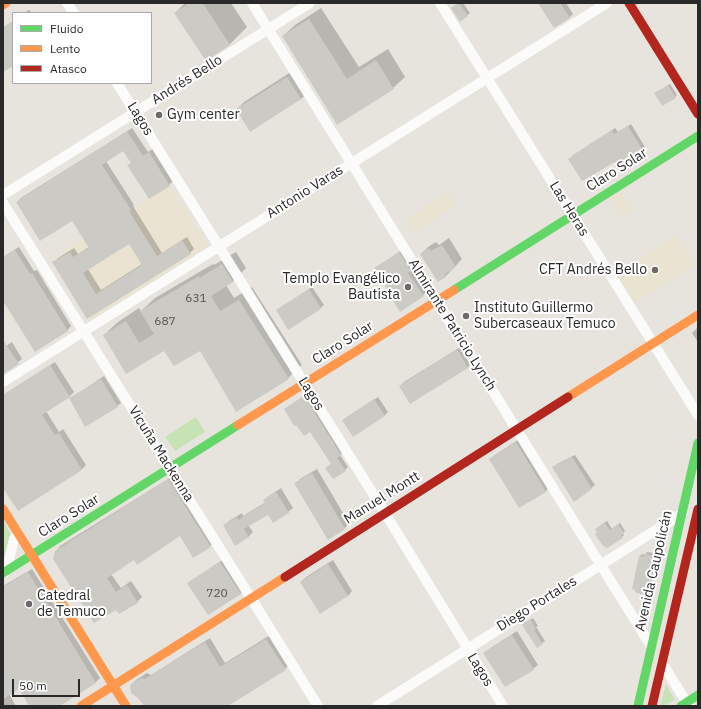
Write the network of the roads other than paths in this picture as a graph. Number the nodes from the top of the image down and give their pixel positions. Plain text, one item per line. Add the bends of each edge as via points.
1 (6, 3) edge
2 (68, 3) edge
3 (252, 3) edge
4 (310, 3) edge
5 (440, 3) edge
6 (607, 3) edge
7 (629, 3) edge
8 (3, 5) edge
9 (73, 12) edge
10 (268, 29) junction
11 (487, 78) junction
12 (118, 84) edge
13 (136, 112) junction
14 (698, 114) edge
15 (698, 136) edge
16 (351, 164) junction
17 (3, 195) edge
18 (3, 203) edge
19 (573, 215) junction
20 (219, 246) junction
21 (437, 301) junction
22 (698, 315) edge
23 (84, 331) junction
24 (654, 343) junction
25 (3, 382) edge
26 (304, 384) junction
27 (698, 415) edge
28 (517, 430) junction
29 (698, 443) edge
30 (170, 468) junction
31 (698, 503) edge
32 (698, 509) edge
33 (3, 510) edge
34 (385, 513) junction
35 (682, 514) junction
36 (18, 533) junction
37 (32, 556) junction
38 (601, 565) junction
39 (4, 573) edge
40 (251, 598) junction
41 (651, 646) junction
42 (467, 648) junction
43 (662, 663) junction
44 (113, 686) junction
45 (698, 695) edge
46 (686, 705) edge
47 (81, 706) edge
48 (126, 706) edge
49 (318, 706) edge
50 (377, 706) edge
51 (503, 706) edge
52 (638, 706) edge
53 (652, 706) edge

1 - 8 street
2 - 9 street
3 - 10 street, Almirante Patricio Lynch
4 - 10 street, Andrés Bello
5 - 11 street, Las Heras
6 - 11 street, Antonio Varas
7 - 14 street
10 - 13 street, Andrés Bello
10 - 16 street, Almirante Patricio Lynch
11 - 16 street, Antonio Varas
11 - 19 street, Las Heras
12 - 13 street, Lagos
13 - 17 street, Andrés Bello
13 - 20 street, Lagos
15 - 19 street, Claro Solar
16 - 20 street, Antonio Varas
16 - 21 street, Almirante Patricio Lynch
18 - 23 street, Vicuña Mackenna
19 - 21 street, Claro Solar
19 - 24 street, Las Heras
20 - 23 street, Antonio Varas
20 - 26 street, Lagos
21 - 26 street, Claro Solar
21 - 28 street, Almirante Patricio Lynch
22 - 24 street, Manuel Montt
23 - 25 street, Antonio Varas
23 - 30 street, Vicuña Mackenna
24 - 27 street, Las Heras
24 - 28 street, Manuel Montt
26 - 30 street, Claro Solar
26 - 34 street, Lagos
28 - 34 street, Manuel Montt
28 - 38 street, Almirante Patricio Lynch
29 - 35 street, Avenida Caupolicán
30 - 37 street, Claro Solar
30 - 40 street, Vicuña Mackenna
31 - 35 street, Diego Portales
32 - 43 street, Avenida Caupolicán
33 - 36 street
34 - 40 street, Manuel Montt
34 - 42 street, Lagos
35 - 38 street, Diego Portales
35 - 41 street, Avenida Caupolicán
36 - 37 street
36 - 39 street
37 - 39 street, Claro Solar
37 - 44 street
38 - 41 street, Almirante Patricio Lynch
38 - 42 street, Diego Portales
40 - 44 street, Manuel Montt
40 - 49 street, Vicuña Mackenna
41 - 52 street, Avenida Caupolicán
42 - 50 street, Diego Portales
42 - 51 street, Lagos
43 - 46 street
43 - 53 street, Avenida Caupolicán
44 - 47 street, Manuel Montt
44 - 48 street
45 - 46 street

